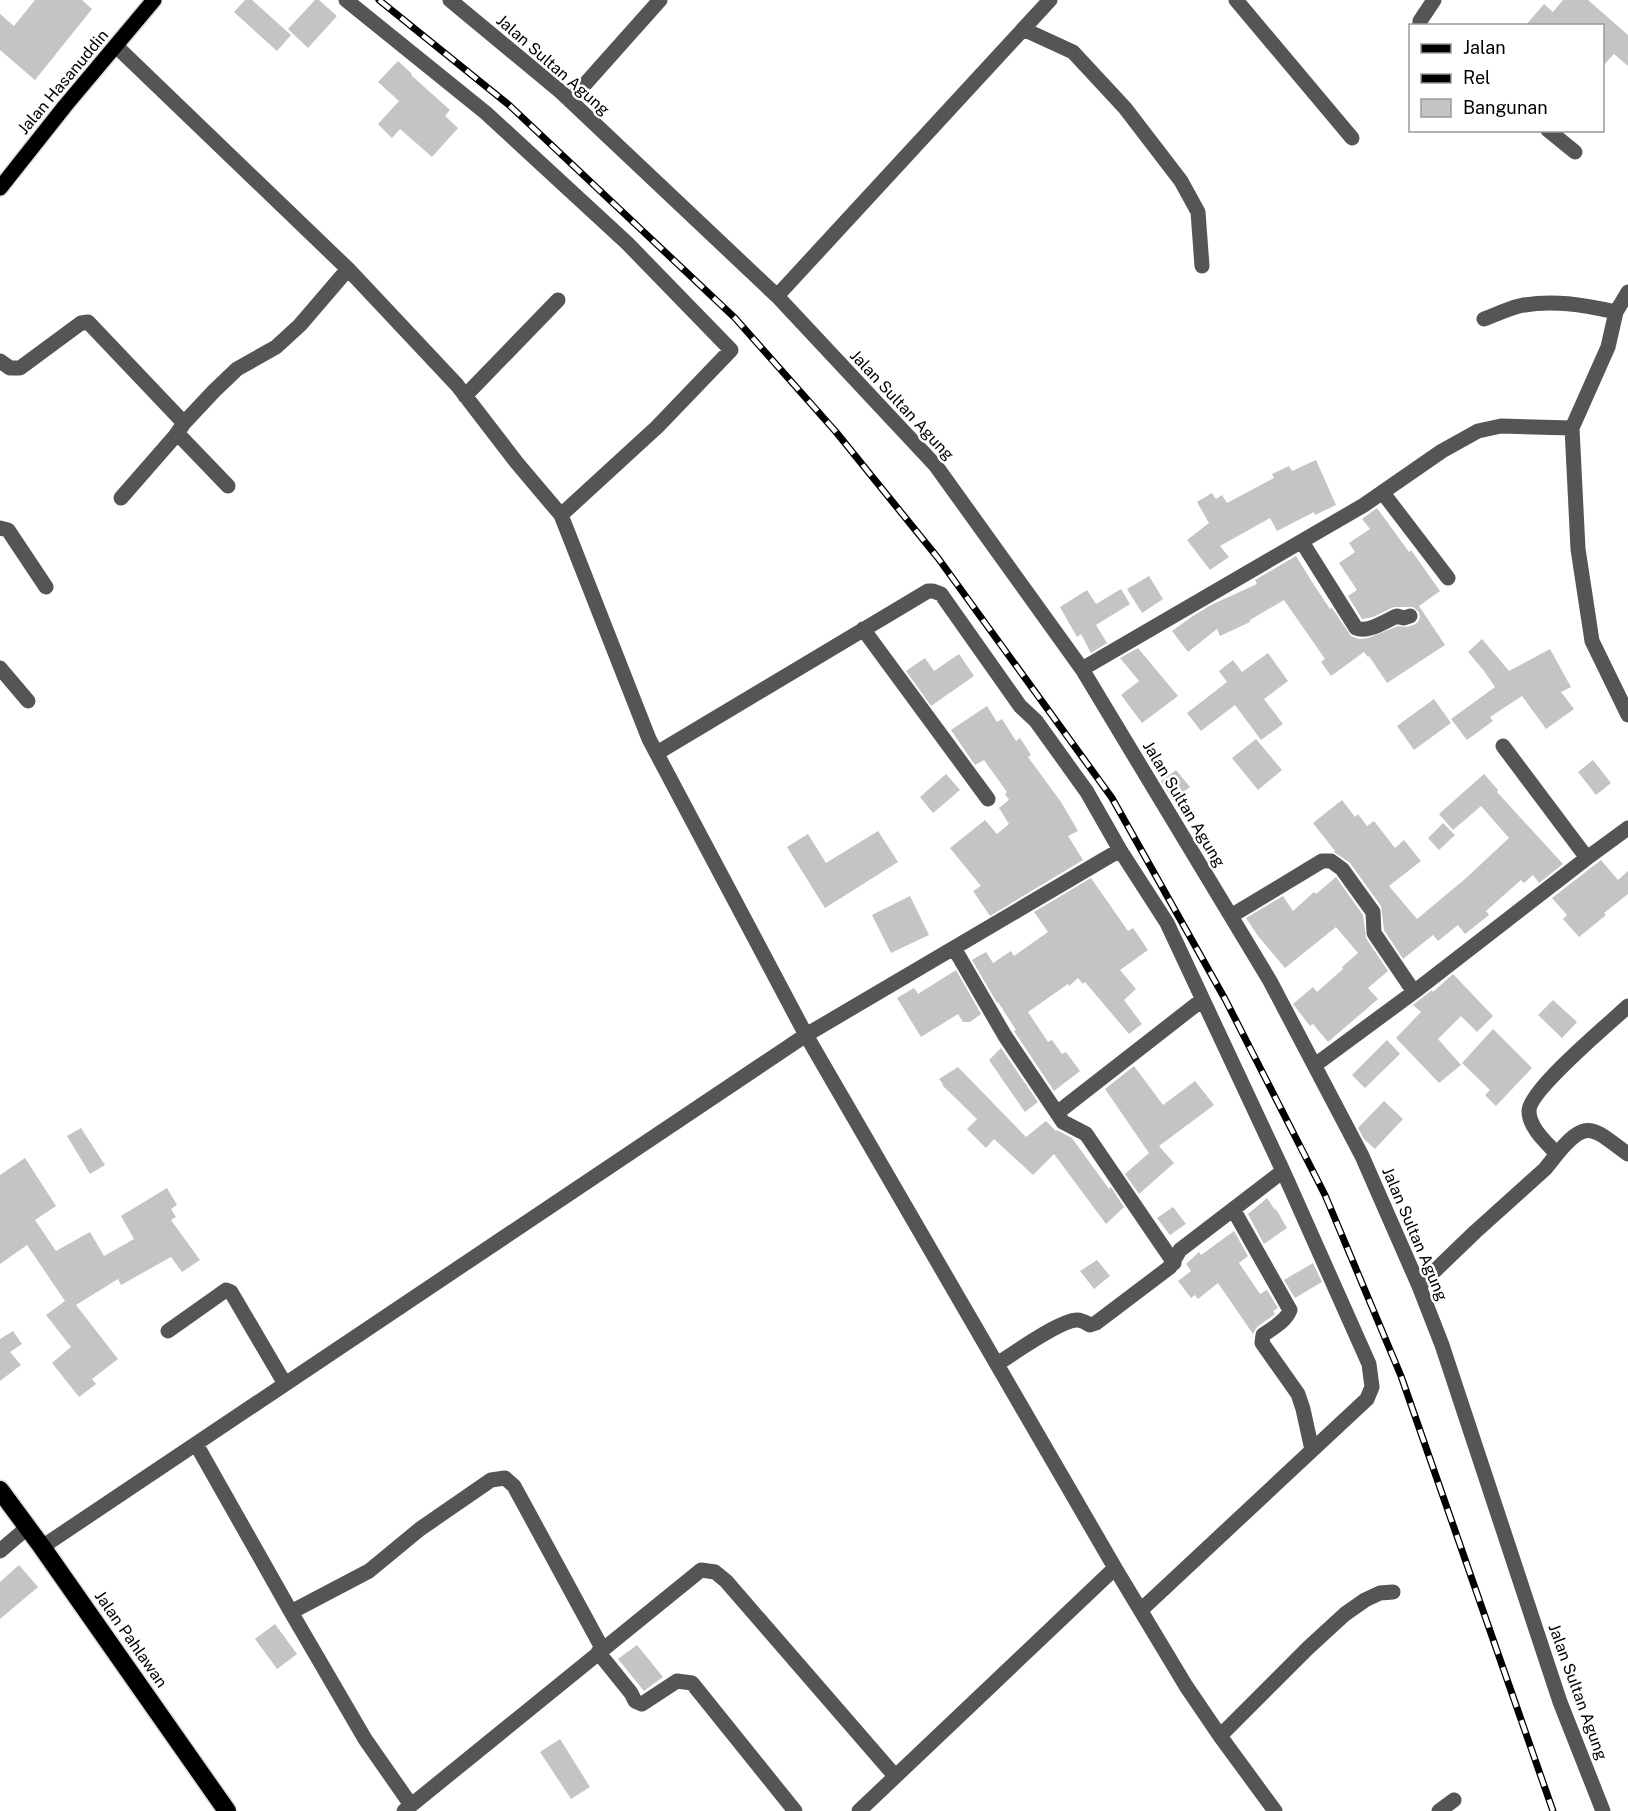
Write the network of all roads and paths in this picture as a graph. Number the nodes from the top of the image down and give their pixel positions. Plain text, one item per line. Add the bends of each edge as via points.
1 (154, 0) edge
2 (346, 0) edge
3 (450, 0) edge
4 (660, 0) edge
5 (1050, 0) edge
6 (1236, 0) edge
7 (1434, 0) edge
8 (1420, 24) edge
9 (1023, 29) junction
10 (116, 46) junction
11 (570, 101) junction
12 (1550, 132) edge
13 (1352, 138) dead end
14 (1575, 152) dead end
15 (0, 188) edge
16 (1202, 266) dead end
17 (348, 269) junction
18 (1628, 292) edge
19 (777, 296) junction
20 (558, 300) dead end
21 (1616, 312) junction
22 (1484, 319) dead end
23 (0, 361) edge
24 (465, 396) junction
25 (180, 428) junction
26 (1572, 428) junction
27 (228, 486) dead end
28 (1383, 493) junction
29 (121, 498) dead end
30 (561, 515) junction
31 (0, 528) edge
32 (1302, 542) junction
33 (1448, 578) dead end
34 (46, 587) dead end
35 (1410, 616) dead end
36 (863, 629) junction
37 (0, 668) edge
38 (1082, 669) junction
39 (28, 701) dead end
40 (1628, 714) edge
41 (653, 746) junction
42 (1503, 746) dead end
43 (988, 799) dead end
44 (1628, 828) edge
45 (1120, 850) junction
46 (1587, 858) junction
47 (1231, 916) junction
48 (954, 948) junction
49 (1414, 992) junction
50 (1202, 1000) junction
51 (1628, 1006) edge
52 (806, 1035) junction
53 (1315, 1065) junction
54 (1057, 1113) junction
55 (1557, 1154) junction
56 (1628, 1154) edge
57 (1283, 1172) junction
58 (1233, 1209) junction
59 (1174, 1263) junction
60 (1419, 1286) junction
61 (168, 1331) dead end
62 (997, 1364) junction
63 (285, 1384) junction
64 (196, 1444) junction
65 (1312, 1450) junction
66 (0, 1490) edge
67 (28, 1527) junction
68 (42, 1547) junction
69 (0, 1551) edge
70 (1115, 1568) junction
71 (1393, 1592) dead end
72 (1141, 1610) junction
73 (291, 1612) junction
74 (600, 1650) junction
75 (1220, 1736) junction
76 (895, 1776) junction
77 (1454, 1800) dead end
78 (407, 1808) edge
79 (227, 1811) edge
80 (795, 1811) edge
81 (859, 1811) edge
82 (1275, 1811) edge
83 (1439, 1811) edge
84 (1603, 1811) edge

1 - 10 main road, Jalan Hasanuddin
2 - 30 street via 486,113 627,243 731,350 657,427
3 - 11 street, Jalan Sultan Agung
4 - 11 street
5 - 9 street
6 - 13 street
7 - 8 street
9 - 16 street via 1073,52 1125,108 1174,172 1198,212
9 - 19 street
10 - 15 main road, Jalan Hasanuddin
10 - 17 street
11 - 19 street, Jalan Sultan Agung
12 - 14 street
17 - 24 street
17 - 25 street via 300,325 276,347 237,369
18 - 21 street
19 - 38 street, Jalan Sultan Agung via 936,466
20 - 24 street
21 - 22 street via 1579,304 1548,303 1518,306
21 - 26 street via 1608,347
23 - 25 street via 10,368 20,368 81,323 88,322
24 - 30 street
25 - 27 street
25 - 29 street
26 - 28 street via 1501,426 1478,431
26 - 40 street via 1578,549 1592,640
28 - 32 street
28 - 33 street
30 - 41 street
31 - 34 street via 8,530
32 - 35 street via 1356,628 1362,630 1397,616
32 - 38 street
36 - 41 street
36 - 43 street
36 - 45 street via 928,591 941,594 1020,706 1036,721 1081,783
37 - 39 street
38 - 47 street, Jalan Sultan Agung
41 - 52 street
42 - 46 street
44 - 46 street
45 - 48 street
45 - 50 street via 1167,923
46 - 49 street
47 - 49 street via 1322,861 1331,861 1342,869 1372,912 1374,933
47 - 53 street, Jalan Sultan Agung
48 - 52 street
48 - 54 street via 1005,1036
49 - 53 street
50 - 54 street
50 - 57 street
51 - 55 street via 1547,1081 1532,1103 1532,1123
52 - 62 street
52 - 63 street
53 - 60 street, Jalan Sultan Agung via 1362,1156
54 - 59 street via 1063,1122 1086,1134
55 - 56 street via 1572,1136 1588,1129 1597,1131
55 - 60 street
57 - 58 street
57 - 65 street via 1369,1364 1372,1387 1366,1399
58 - 59 street via 1180,1250
58 - 65 street via 1290,1310 1285,1319 1263,1335 1262,1343 1298,1394
59 - 62 street via 1096,1323 1073,1320 1060,1325
60 - 84 street, Jalan Sultan Agung via 1560,1702
61 - 63 street via 226,1290 231,1292
62 - 70 street
63 - 64 street
64 - 68 street
64 - 73 street
65 - 72 street
66 - 67 highway, Jalan Pahlawan
67 - 68 highway, Jalan Pahlawan
67 - 69 street
68 - 79 highway, Jalan Pahlawan
70 - 72 street
70 - 76 street
71 - 75 street via 1380,1593 1345,1614
72 - 75 street
73 - 74 street via 369,1571 420,1529 491,1480 505,1478 514,1486
73 - 78 street
74 - 76 street via 701,1570 715,1572
74 - 78 street
74 - 80 street via 635,1701 642,1704 677,1681 692,1683
75 - 82 street
76 - 81 street
77 - 83 street

